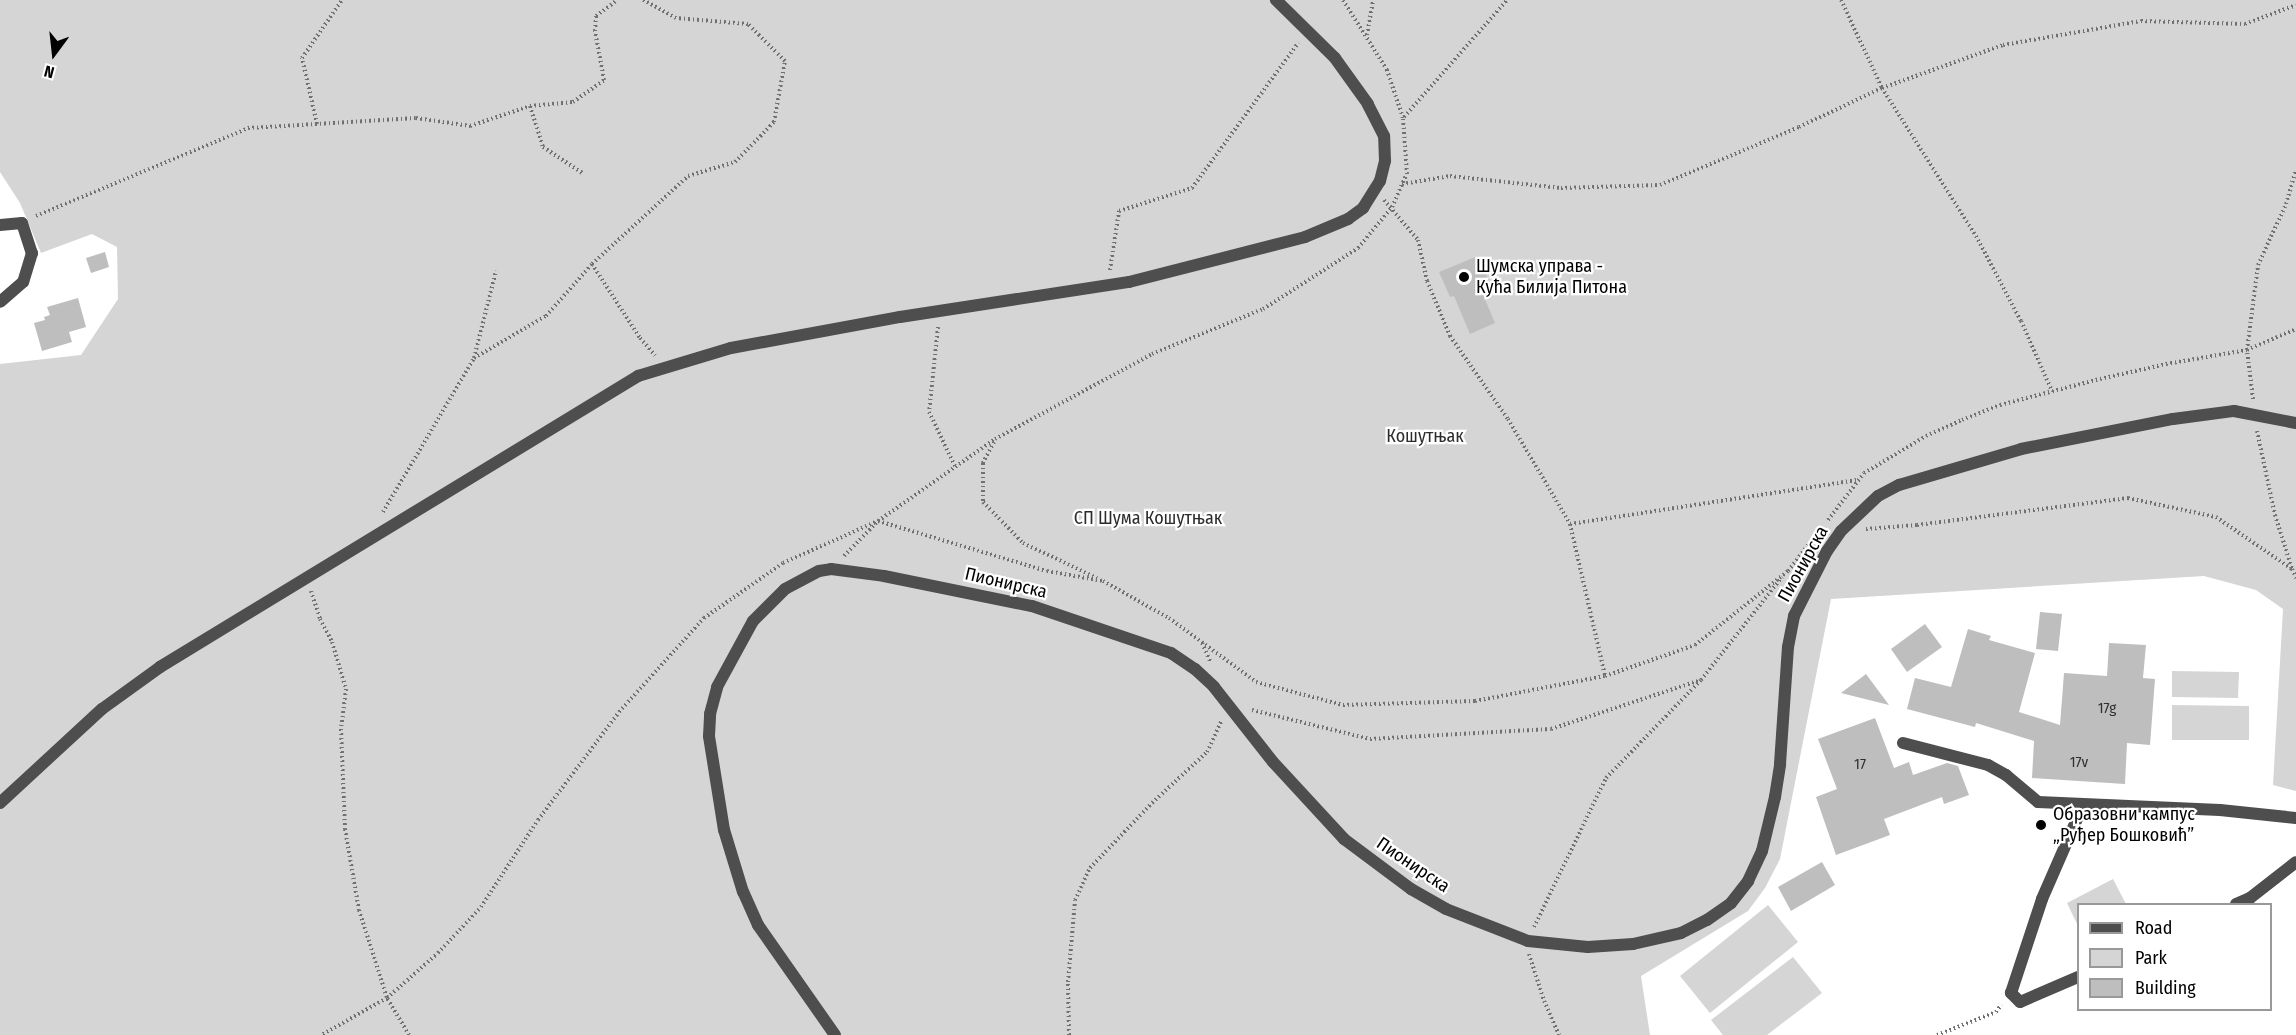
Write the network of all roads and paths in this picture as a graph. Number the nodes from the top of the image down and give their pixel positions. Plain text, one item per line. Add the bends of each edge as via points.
1 (342, 0) edge
2 (617, 0) edge
3 (643, 0) edge
4 (1276, 0) edge
5 (1343, 0) edge
6 (1373, 0) edge
7 (1506, 0) edge
8 (1841, 0) edge
9 (2296, 4) edge
10 (1306, 31) junction
11 (1367, 36) junction
12 (1882, 88) junction
13 (530, 106) junction
14 (1403, 118) junction
15 (317, 124) junction
16 (2296, 170) edge
17 (584, 174) dead end
18 (1402, 184) junction
19 (1392, 207) junction
20 (22, 222) junction
21 (0, 225) edge
22 (592, 264) junction
23 (496, 271) dead end
24 (1108, 286) junction
25 (0, 302) edge
26 (940, 311) junction
27 (2296, 329) edge
28 (2247, 350) junction
29 (474, 358) junction
30 (666, 366) junction
31 (2052, 391) junction
32 (2254, 414) junction
33 (2296, 423) edge
34 (995, 439) junction
35 (956, 466) junction
36 (1859, 480) junction
37 (878, 521) junction
38 (1570, 524) junction
39 (1841, 531) junction
40 (366, 541) junction
41 (831, 569) junction
42 (2292, 570) junction
43 (1788, 571) junction
44 (306, 576) junction
45 (2296, 578) edge
46 (1103, 581) junction
47 (1202, 642) junction
48 (1211, 663) dead end
49 (1605, 676) junction
50 (1701, 680) junction
51 (1228, 705) junction
52 (1903, 743) dead end
53 (0, 803) edge
54 (2083, 804) junction
55 (2296, 818) edge
56 (2296, 862) edge
57 (2238, 903) edge
58 (1528, 941) junction
59 (2077, 978) edge
60 (2011, 993) junction
61 (387, 998) junction
62 (321, 1035) edge
63 (409, 1035) edge
64 (835, 1035) edge
65 (1069, 1035) edge
66 (1559, 1035) edge
67 (1937, 1035) edge

1 - 15 path via 302,58
2 - 13 path via 596,16 604,80 573,102
3 - 22 path via 676,18 748,24 785,60 774,122 735,162 688,176
4 - 10 street
5 - 11 path
6 - 11 path
7 - 14 path
8 - 12 path
9 - 12 path via 2245,24 2141,21 2003,45
10 - 24 path via 1192,188 1119,211
10 - 24 street via 1335,58 1368,104 1384,135 1380,181 1364,208 1305,237
11 - 14 path via 1387,70
12 - 18 path via 1660,185 1561,188 1450,176
12 - 31 path via 1976,236
13 - 15 path via 470,126 416,118
13 - 17 path via 543,147
14 - 18 path via 1407,174
15 - 20 path via 248,128
16 - 28 path via 2286,204 2258,265
18 - 19 path
19 - 34 path via 1358,248 1263,309 1152,354
19 - 38 path via 1418,240 1427,281 1450,336 1508,419
20 - 21 street
20 - 25 street via 32,253 29,269 23,282
22 - 29 path via 546,316
22 - 30 path via 640,338
23 - 29 path
24 - 26 street
26 - 30 street via 731,348
26 - 35 path via 929,411
27 - 28 path
28 - 31 path
28 - 32 path
29 - 40 path
30 - 40 street via 613,388
31 - 36 path via 2000,405 1926,436 1864,473
32 - 33 street, Пионирска
32 - 39 street, Пионирска via 2224,411 2021,448 1899,485 1878,496
32 - 42 path via 2275,515
34 - 35 path
34 - 46 path via 983,463 983,502 1023,543
35 - 37 path
36 - 38 path
36 - 43 path
37 - 41 path
37 - 46 path via 1047,571
37 - 61 path via 783,563 704,618 619,712 538,820 481,907 438,953
38 - 49 path
39 - 42 path via 2128,498 2216,517
39 - 58 street, Пионирска via 1794,616 1775,797 1762,851 1731,903 1707,920 1657,941 1588,947
40 - 44 street
41 - 51 street, Пионирска via 918,582 1069,617 1171,653 1195,669
41 - 64 street, Пионирска via 810,574 785,589 753,621 717,687 709,736 724,830 743,892 758,925
42 - 45 path
43 - 49 path via 1695,645
43 - 50 path
44 - 53 street via 160,667 102,709
44 - 61 path via 346,689 341,729 345,829 359,909
46 - 47 path via 1169,618
47 - 48 path
47 - 49 path via 1256,682 1343,705 1475,701
50 - 51 path via 1551,729 1370,739
50 - 58 path via 1606,778
51 - 58 street, Пионирска via 1273,762 1344,839 1411,889 1446,909
51 - 65 path via 1207,752 1090,868 1075,900 1068,982
52 - 54 street via 1988,765 2038,802
54 - 55 street
54 - 60 street via 2042,899
56 - 57 street
58 - 66 path via 1530,959
59 - 60 street via 2020,1002
60 - 67 path via 1996,1012
61 - 62 path
61 - 63 path

